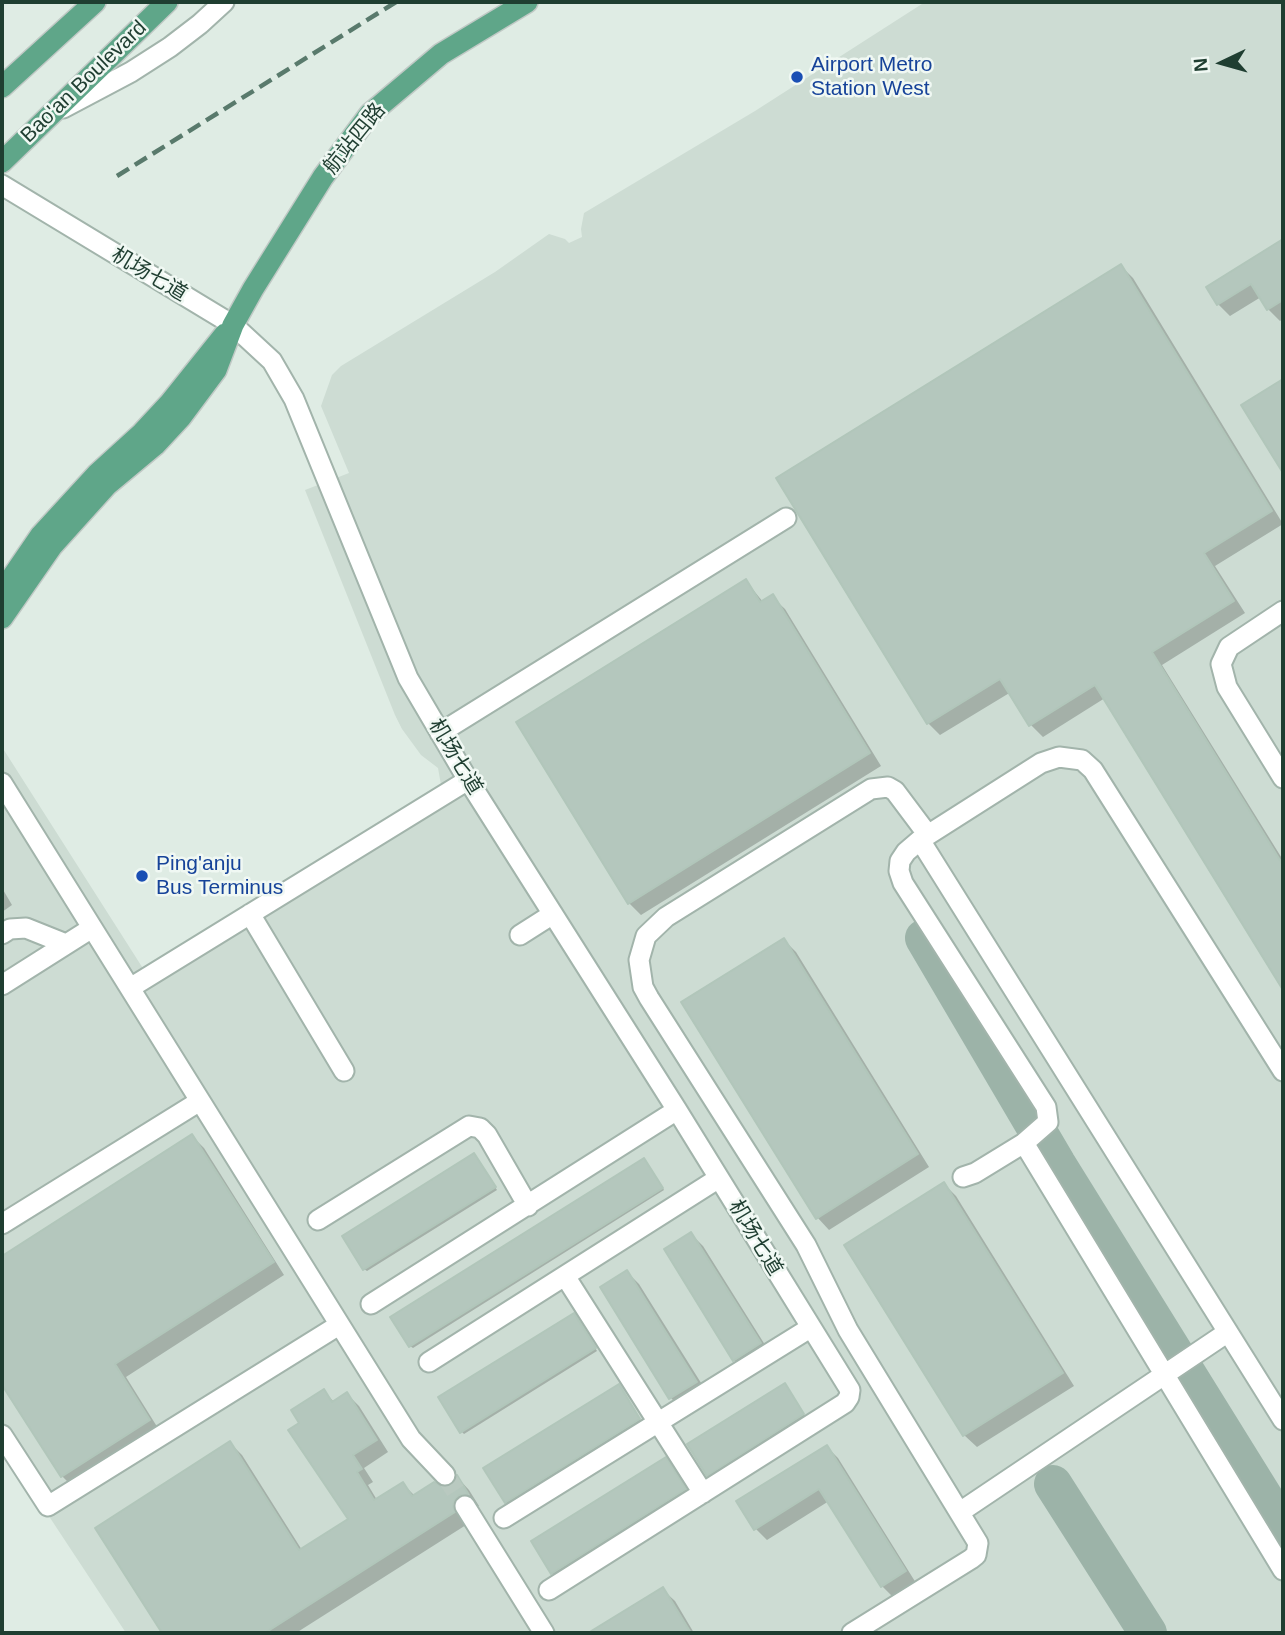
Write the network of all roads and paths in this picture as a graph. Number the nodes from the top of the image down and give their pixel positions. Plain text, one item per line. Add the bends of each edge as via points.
1 (88, 2) edge
2 (95, 2) edge
3 (167, 2) edge
4 (224, 2) edge
5 (527, 2) edge
6 (68, 25) junction
7 (2, 87) edge
8 (42, 122) junction
9 (2, 162) edge
10 (2, 185) edge
11 (233, 324) junction
12 (786, 518) dead end
13 (2, 592) edge
14 (1283, 611) edge
15 (2, 618) edge
16 (440, 733) junction
17 (1283, 778) edge
18 (468, 780) junction
19 (2, 783) edge
20 (924, 837) junction
21 (250, 914) junction
22 (553, 914) junction
23 (92, 928) junction
24 (2, 934) edge
25 (520, 934) dead end
26 (66, 944) junction
27 (2, 985) edge
28 (130, 988) junction
29 (344, 1071) dead end
30 (1283, 1071) edge
31 (200, 1101) junction
32 (677, 1110) junction
33 (1024, 1143) junction
34 (963, 1177) dead end
35 (719, 1178) junction
36 (528, 1206) junction
37 (318, 1220) dead end
38 (2, 1224) edge
39 (565, 1276) junction
40 (371, 1304) dead end
41 (339, 1325) junction
42 (810, 1328) junction
43 (1228, 1332) junction
44 (429, 1362) dead end
45 (1166, 1374) junction
46 (1283, 1420) edge
47 (657, 1423) junction
48 (2, 1435) edge
49 (445, 1475) tunnel mouth
50 (703, 1493) junction
51 (465, 1506) tunnel mouth
52 (960, 1512) junction
53 (504, 1518) dead end
54 (1283, 1570) edge
55 (549, 1590) dead end
56 (544, 1633) edge
57 (852, 1633) edge

1 - 6 main road
2 - 6 main road
3 - 8 main road, Bao'an Boulevard
4 - 8 street via 153,59
5 - 11 main road, 航站四路 via 441,54 370,114 323,177
6 - 7 main road
8 - 9 main road, Bao'an Boulevard
10 - 11 street, 机场七道
11 - 13 main road, 航站四路 via 169,404 41,535
11 - 15 main road, 航站四路 via 216,370 181,417 82,511
11 - 16 street, 机场七道 via 272,361 285,382 408,678
12 - 16 street
14 - 17 street via 1229,647 1220,664 1227,687
16 - 18 street, 机场七道
18 - 21 street
18 - 22 street, 机场七道
19 - 23 street
20 - 30 street via 1041,763 1059,757 1082,760 1093,770
20 - 33 street via 906,852 899,871 1046,1107 1048,1122
20 - 43 street
20 - 52 street via 895,791 871,789 666,916 646,936 639,960 649,998 806,1245 848,1330
21 - 28 street
21 - 29 street
22 - 25 street
22 - 32 street, 机场七道
23 - 26 street
23 - 28 street
24 - 26 street via 26,928
26 - 27 street
28 - 31 street
31 - 38 street
31 - 41 street
32 - 35 street, 机场七道
32 - 36 street
33 - 34 street
33 - 45 street
35 - 39 street
35 - 42 street, 机场七道
36 - 37 street via 486,1135 469,1126
36 - 40 street
39 - 44 street
39 - 47 street
41 - 48 street via 48,1506
41 - 49 street via 411,1439
42 - 47 street
42 - 50 street, 机场七道 via 850,1391 849,1397
43 - 45 street
43 - 46 street
45 - 52 street
45 - 54 street
47 - 50 street
47 - 53 street
50 - 55 street
51 - 56 street
52 - 57 street via 976,1538 976,1555

